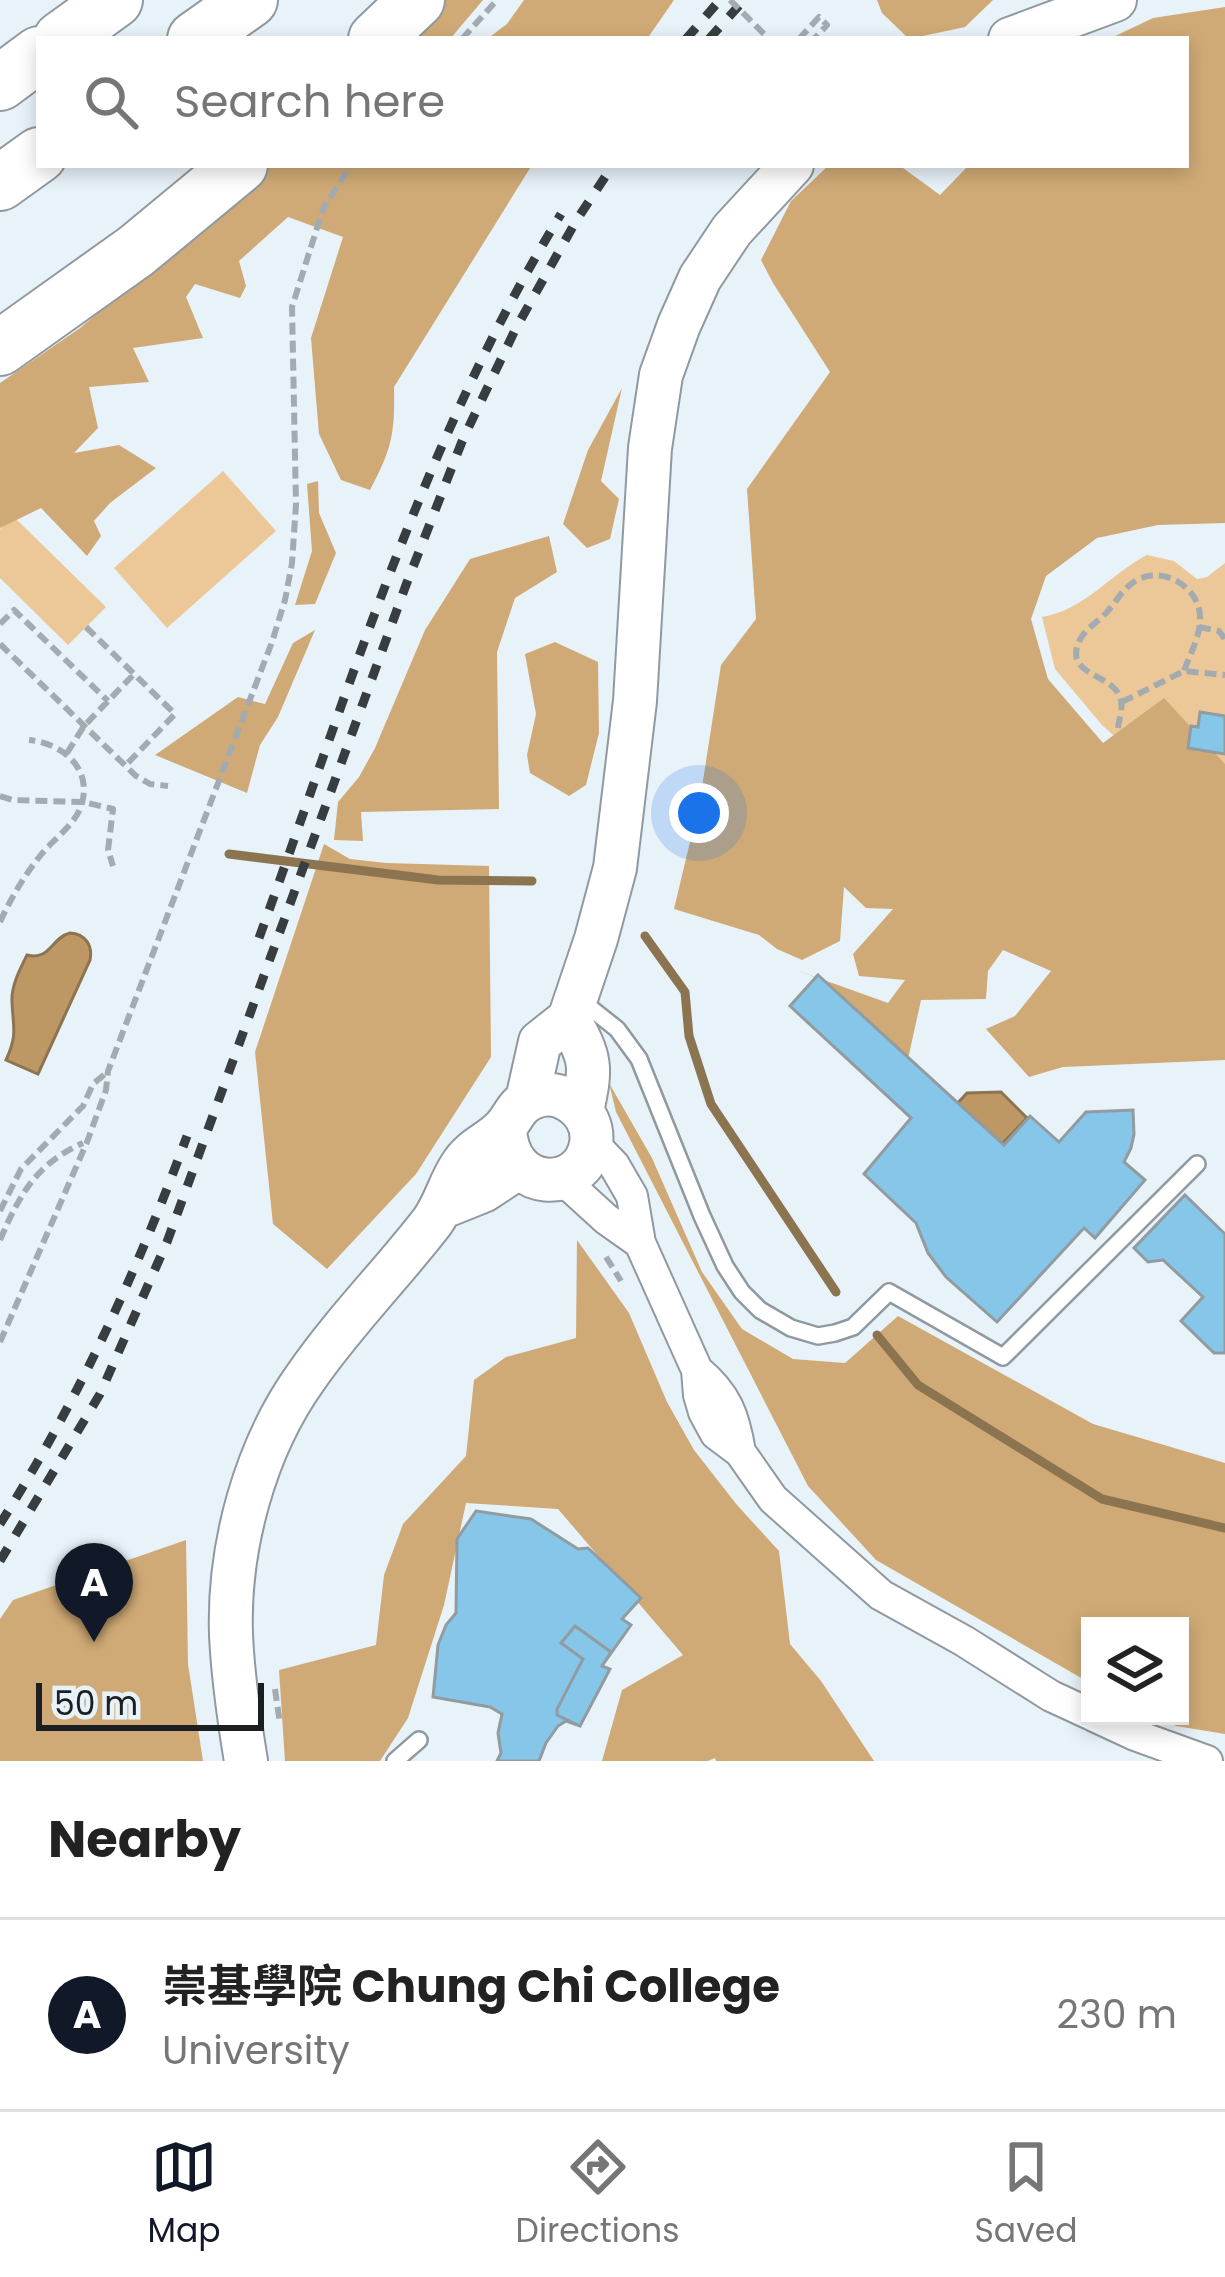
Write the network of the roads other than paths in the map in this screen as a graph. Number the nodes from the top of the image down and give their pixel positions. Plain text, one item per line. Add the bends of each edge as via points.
1 (115, 0) edge
2 (250, 0) edge
3 (417, 0) edge
4 (1115, 0) edge
5 (65, 36) edge
6 (199, 36) edge
7 (379, 36) edge
8 (1018, 36) edge
9 (36, 56) edge
10 (0, 83) edge
11 (36, 157) edge
12 (236, 168) edge
13 (789, 168) edge
14 (0, 184) edge
15 (0, 348) edge
16 (573, 1008) junction
17 (587, 1127) junction
18 (517, 1132) junction
19 (1197, 1164) dead end
20 (561, 1178) junction
21 (640, 1244) junction
22 (1081, 1710) edge
23 (1114, 1725) edge
24 (419, 1740) dead end
25 (264, 1751) edge
26 (395, 1761) edge
27 (1208, 1761) edge

1 - 5 highway
2 - 6 highway
3 - 7 highway
4 - 8 main road
9 - 10 highway
11 - 14 highway
12 - 15 highway
13 - 16 main road via 700,278 661,375 622,822
16 - 17 main road via 588,1054
16 - 18 main road via 540,1042
16 - 19 lane via 617,1029 639,1059 742,1292 791,1328 818,1336 853,1327 889,1292 1003,1357
17 - 18 main road via 572,1102 544,1094
17 - 20 main road via 581,1164
17 - 21 street via 632,1196
18 - 20 main road via 539,1179
18 - 25 main road via 483,1191 443,1207 304,1379 257,1474 241,1532 231,1631 235,1693
20 - 21 street
21 - 22 street via 697,1370 719,1388 740,1452 773,1499 881,1595
23 - 27 street
24 - 26 lane

